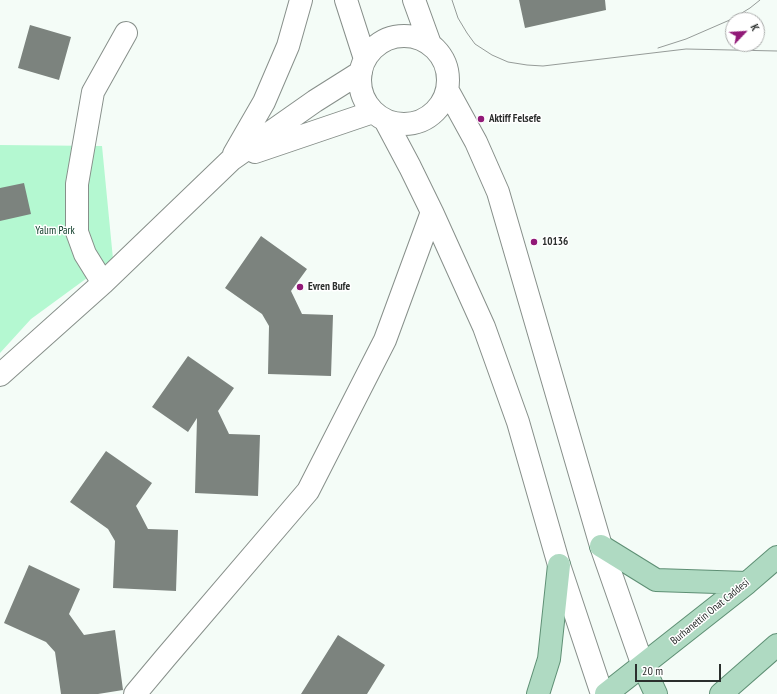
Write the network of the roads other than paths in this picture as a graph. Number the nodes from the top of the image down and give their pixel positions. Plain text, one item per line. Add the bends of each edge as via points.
1 (301, 0) edge
2 (346, 0) edge
3 (414, 0) edge
4 (126, 33) dead end
5 (430, 44) junction
6 (363, 65) junction
7 (448, 91) junction
8 (379, 116) junction
9 (231, 160) junction
10 (432, 212) junction
11 (103, 283) junction
12 (0, 375) edge
13 (601, 546) junction
14 (777, 557) edge
15 (559, 565) junction
16 (747, 584) junction
17 (777, 645) edge
18 (643, 666) junction
19 (736, 686) edge
20 (135, 694) edge
21 (538, 694) edge
22 (602, 694) edge
23 (606, 694) edge
24 (656, 694) edge
25 (721, 694) edge

1 - 9 street via 288,46 264,102
2 - 6 street
3 - 5 street
4 - 11 street via 93,92 77,184 77,232 85,254
5 - 6 street via 407,36 394,37 373,49
5 - 7 street via 446,65
6 - 8 street via 360,82 365,101
6 - 9 street
7 - 8 street via 434,113 423,121 397,124
7 - 13 street via 476,142 498,192
8 - 9 street
8 - 10 street via 410,167
9 - 11 street
10 - 15 street via 484,327 515,415
10 - 20 street via 386,340 308,491
11 - 12 street
13 - 16 main road via 656,580
13 - 18 street
14 - 16 main road, Burhanettin Onat Caddesi
15 - 21 main road via 548,659
15 - 22 street
16 - 18 main road, Burhanettin Onat Caddesi
17 - 19 main road
18 - 23 main road, Burhanettin Onat Caddesi
18 - 24 main road
19 - 25 main road

